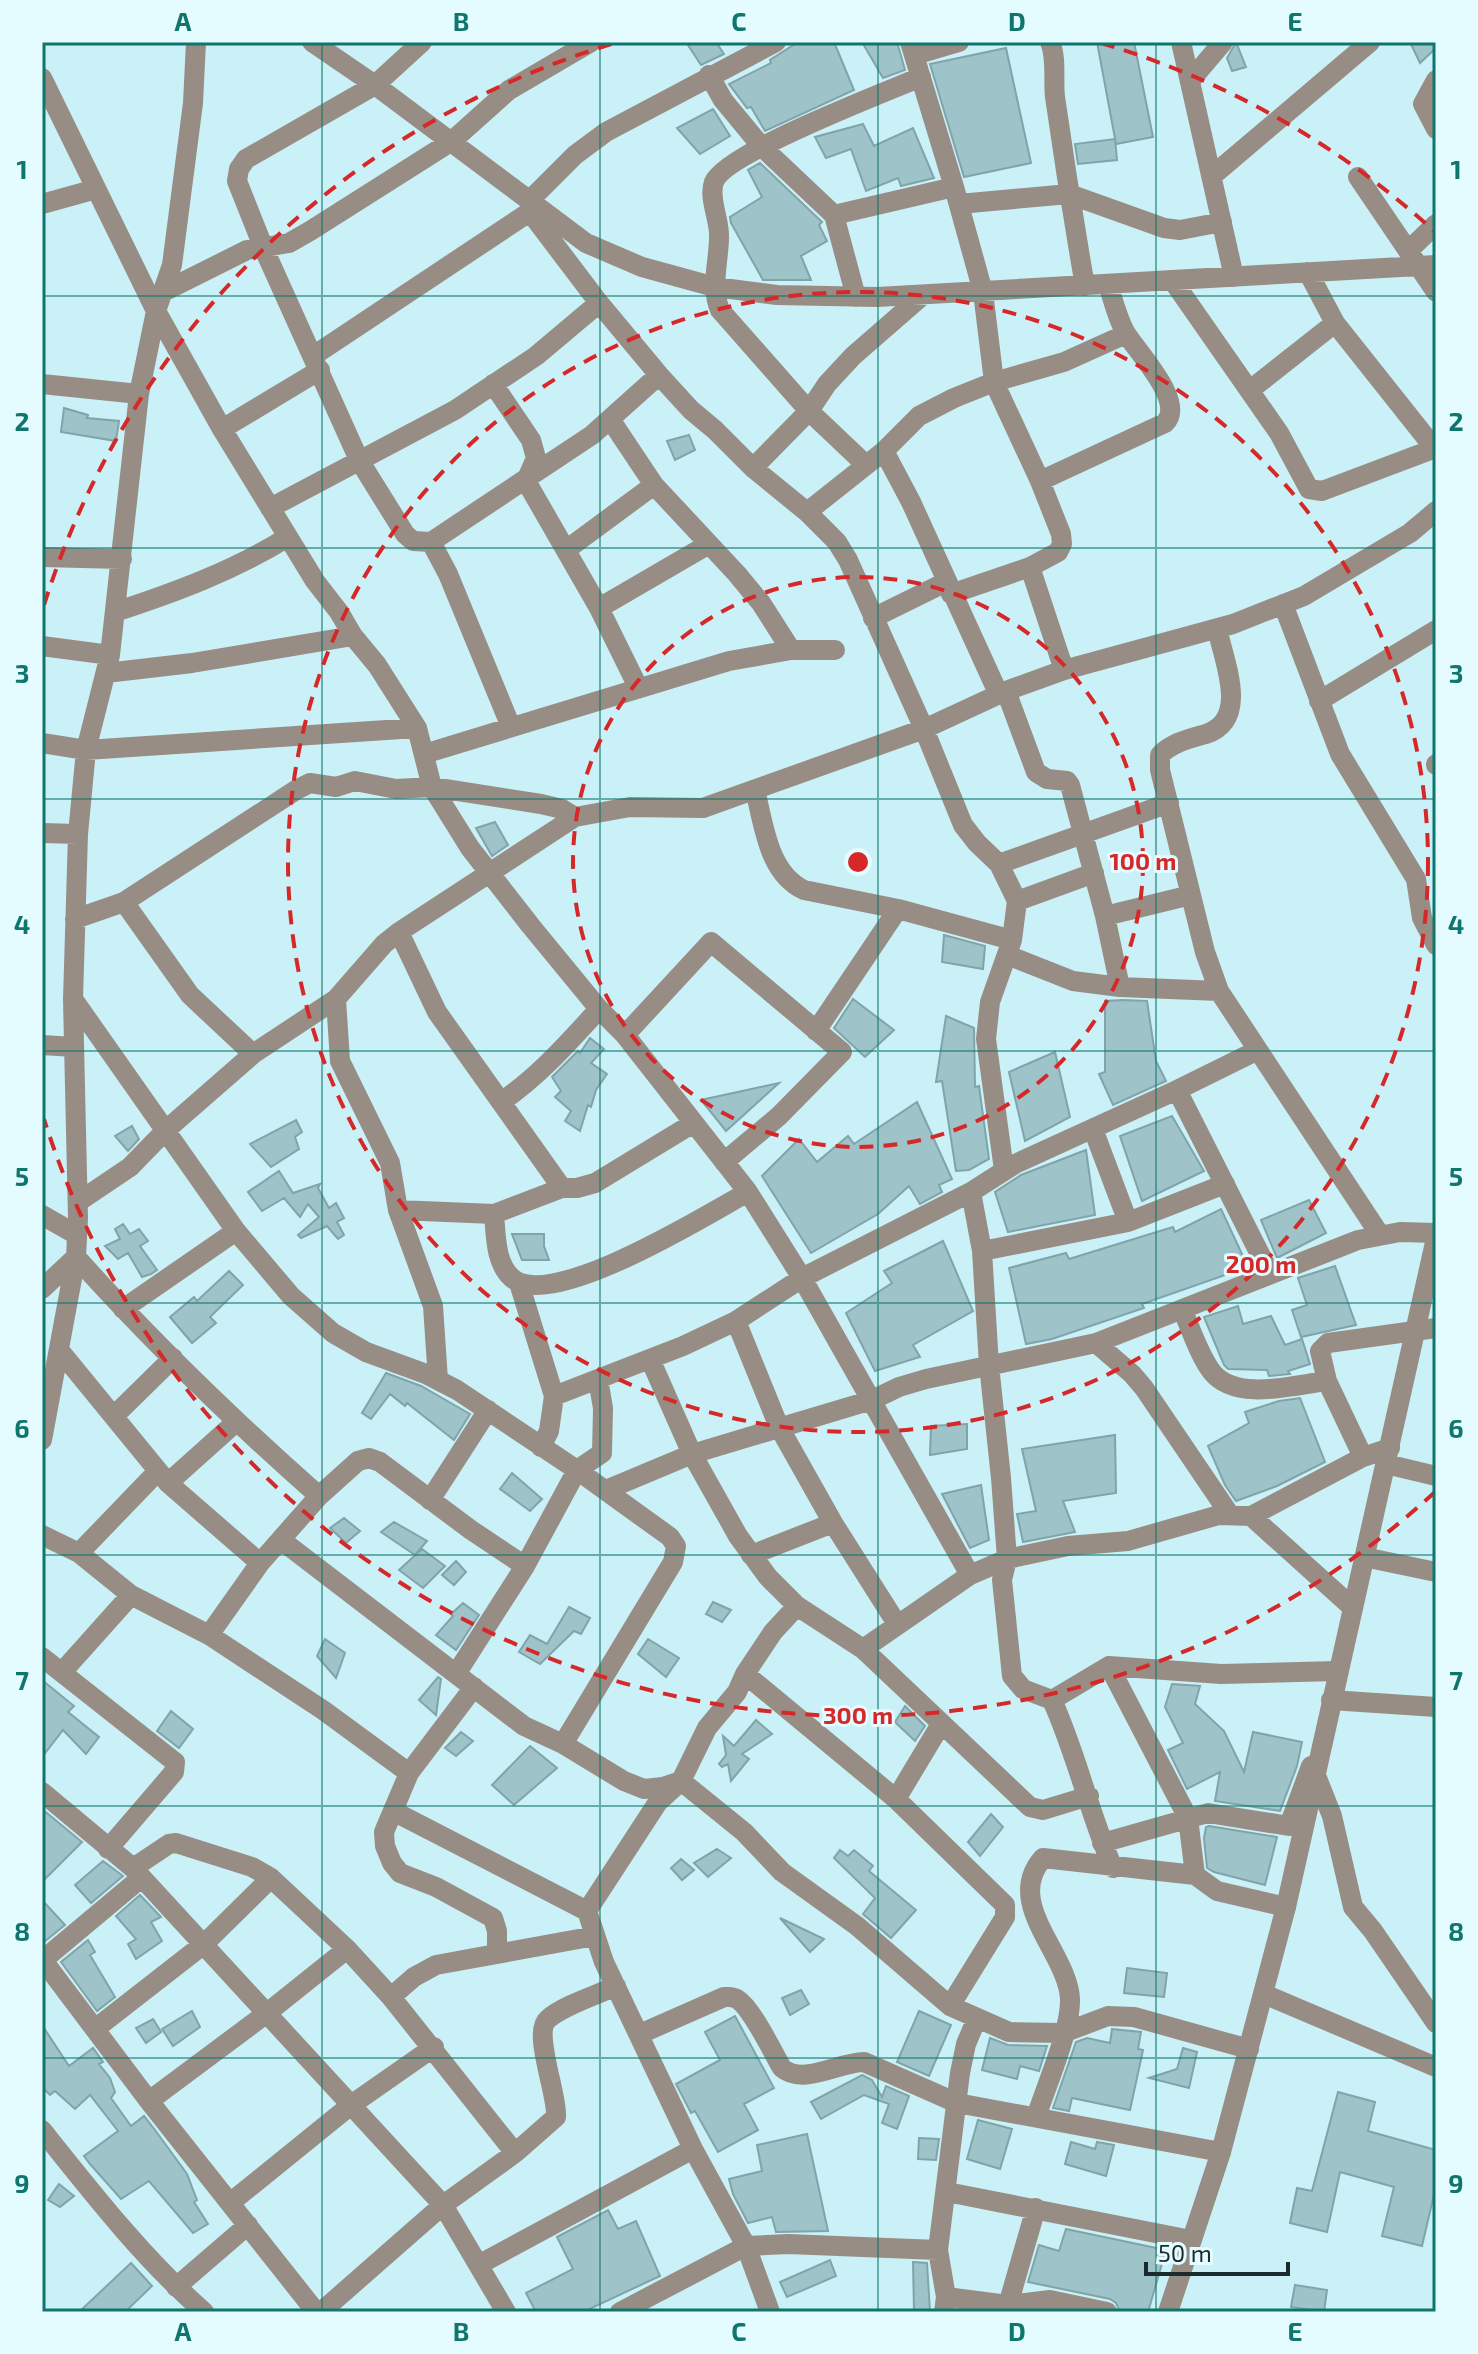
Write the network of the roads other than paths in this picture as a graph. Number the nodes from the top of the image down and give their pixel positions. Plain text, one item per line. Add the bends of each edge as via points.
1 (196, 42) edge
2 (312, 42) edge
3 (422, 42) edge
4 (591, 42) edge
5 (776, 42) edge
6 (959, 42) edge
7 (1050, 42) edge
8 (1181, 42) edge
9 (1223, 42) edge
10 (1370, 42) edge
11 (912, 49) edge
12 (709, 75) junction
13 (921, 77) junction
14 (42, 78) edge
15 (1436, 80) edge
16 (1190, 81) junction
17 (375, 85) junction
18 (51, 116) edge
19 (1436, 129) edge
20 (452, 141) junction
21 (761, 146) junction
22 (1212, 176) junction
23 (1358, 177) dead end
24 (96, 189) junction
25 (1069, 194) junction
26 (956, 196) junction
27 (42, 204) edge
28 (532, 207) junction
29 (834, 215) junction
30 (1222, 222) junction
31 (1436, 224) edge
32 (264, 249) junction
33 (1420, 261) edge
34 (1308, 272) junction
35 (1234, 277) junction
36 (1173, 281) junction
37 (1108, 284) junction
38 (1085, 286) junction
39 (715, 287) junction
40 (983, 292) junction
41 (1436, 292) edge
42 (923, 295) junction
43 (856, 297) junction
44 (159, 302) junction
45 (599, 303) junction
46 (1335, 323) junction
47 (1126, 334) junction
48 (316, 363) junction
49 (659, 375) junction
50 (994, 382) junction
51 (42, 384) edge
52 (493, 384) junction
53 (1250, 390) junction
54 (139, 394) junction
55 (809, 411) junction
56 (610, 419) junction
57 (222, 429) junction
58 (1436, 448) edge
59 (884, 451) junction
60 (359, 460) junction
61 (866, 465) junction
62 (753, 468) junction
63 (526, 481) junction
64 (1040, 481) junction
65 (654, 485) junction
66 (270, 508) junction
67 (1436, 511) edge
68 (807, 512) junction
69 (288, 537) junction
70 (431, 542) junction
71 (709, 544) junction
72 (566, 550) junction
73 (42, 557) edge
74 (122, 559) junction
75 (1030, 567) junction
76 (949, 588) junction
77 (1283, 604) junction
78 (599, 608) junction
79 (115, 612) junction
80 (873, 618) junction
81 (1217, 628) junction
82 (1436, 630) edge
83 (353, 636) junction
84 (42, 646) edge
85 (791, 650) junction
86 (835, 650) dead end
87 (108, 664) junction
88 (1064, 670) junction
89 (638, 687) junction
90 (1002, 693) junction
91 (1319, 701) junction
92 (511, 727) junction
93 (417, 728) junction
94 (924, 729) junction
95 (42, 743) edge
96 (86, 750) junction
97 (424, 754) junction
98 (432, 787) junction
99 (755, 790) junction
100 (1169, 803) junction
101 (575, 817) junction
102 (42, 833) edge
103 (78, 834) junction
104 (1083, 834) junction
105 (999, 864) junction
106 (488, 872) junction
107 (1094, 873) junction
108 (1191, 895) junction
109 (1017, 901) junction
110 (124, 902) junction
111 (898, 909) junction
112 (1105, 916) junction
113 (75, 919) junction
114 (399, 932) junction
115 (1436, 945) edge
116 (1009, 947) junction
117 (1120, 987) junction
118 (1219, 991) junction
119 (73, 999) junction
120 (336, 999) junction
121 (599, 1009) junction
122 (816, 1031) junction
123 (625, 1035) junction
124 (42, 1045) edge
125 (74, 1047) junction
126 (1256, 1051) junction
127 (253, 1054) junction
128 (1177, 1090) junction
129 (501, 1102) junction
130 (692, 1124) junction
131 (1093, 1129) junction
132 (166, 1130) junction
133 (724, 1162) junction
134 (1004, 1170) junction
135 (1225, 1184) junction
136 (562, 1188) junction
137 (748, 1192) junction
138 (971, 1192) junction
139 (78, 1202) junction
140 (398, 1210) junction
141 (494, 1214) junction
142 (42, 1215) edge
143 (1128, 1222) junction
144 (236, 1231) junction
145 (77, 1235) junction
146 (1380, 1235) junction
147 (1436, 1236) edge
148 (982, 1251) junction
149 (76, 1257) junction
150 (1270, 1274) junction
151 (802, 1278) junction
152 (519, 1283) junction
153 (42, 1289) edge
154 (123, 1309) junction
155 (1182, 1309) junction
156 (736, 1321) junction
157 (1436, 1328) edge
158 (1415, 1330) junction
159 (1096, 1343) junction
160 (60, 1351) junction
161 (173, 1358) junction
162 (650, 1359) junction
163 (989, 1365) junction
164 (598, 1379) junction
165 (438, 1380) junction
166 (1327, 1381) junction
167 (554, 1396) junction
168 (872, 1400) junction
169 (488, 1410) junction
170 (115, 1415) junction
171 (236, 1422) junction
172 (779, 1427) junction
173 (42, 1440) edge
174 (541, 1447) junction
175 (692, 1454) junction
176 (1388, 1456) junction
177 (1363, 1457) junction
178 (577, 1470) junction
179 (1436, 1476) edge
180 (163, 1477) junction
181 (606, 1490) junction
182 (319, 1496) junction
183 (430, 1500) junction
184 (1230, 1515) junction
185 (1251, 1516) junction
186 (833, 1523) junction
187 (42, 1535) edge
188 (281, 1540) junction
189 (79, 1553) junction
190 (751, 1555) junction
191 (1364, 1557) junction
192 (1007, 1559) junction
193 (260, 1563) junction
194 (525, 1566) junction
195 (1436, 1572) edge
196 (970, 1575) junction
197 (131, 1595) junction
198 (797, 1606) junction
199 (1352, 1607) junction
200 (897, 1624) junction
201 (209, 1635) junction
202 (863, 1649) junction
203 (42, 1657) edge
204 (1109, 1666) junction
205 (63, 1671) junction
206 (1337, 1671) junction
207 (456, 1674) junction
208 (745, 1674) junction
209 (474, 1687) junction
210 (1052, 1700) junction
211 (1331, 1700) junction
212 (1436, 1707) edge
213 (941, 1724) junction
214 (1323, 1736) junction
215 (563, 1744) junction
216 (409, 1773) junction
217 (1315, 1773) junction
218 (681, 1781) junction
219 (42, 1792) edge
220 (1089, 1796) junction
221 (896, 1799) junction
222 (393, 1811) junction
223 (1188, 1818) junction
224 (1102, 1843) junction
225 (108, 1849) junction
226 (1113, 1868) junction
227 (137, 1873) junction
228 (1195, 1875) junction
229 (271, 1878) junction
230 (1286, 1907) junction
231 (587, 1911) junction
232 (595, 1936) junction
233 (204, 1944) junction
234 (347, 1949) junction
235 (497, 1953) junction
236 (43, 1960) edge
237 (616, 1986) junction
238 (1264, 1994) junction
239 (391, 1997) junction
240 (950, 2006) junction
241 (267, 2013) junction
242 (977, 2018) junction
243 (1436, 2023) edge
244 (95, 2029) junction
245 (1063, 2033) junction
246 (640, 2034) junction
247 (434, 2047) junction
248 (1249, 2049) junction
249 (1436, 2067) edge
250 (149, 2101) junction
251 (957, 2103) junction
252 (351, 2105) junction
253 (1036, 2117) junction
254 (42, 2130) edge
255 (693, 2149) junction
256 (1221, 2152) junction
257 (515, 2153) junction
258 (947, 2192) junction
259 (230, 2203) junction
260 (443, 2205) junction
261 (1036, 2208) junction
262 (248, 2225) junction
263 (1191, 2240) junction
264 (746, 2246) junction
265 (938, 2250) junction
266 (480, 2264) junction
267 (176, 2287) junction
268 (945, 2305) edge
269 (1008, 2305) junction
270 (1048, 2306) edge
271 (204, 2312) edge
272 (318, 2312) edge
273 (506, 2312) edge
274 (620, 2312) edge
275 (770, 2312) edge
276 (1107, 2312) edge
277 (1168, 2312) edge

1 - 44 street via 172,265
2 - 17 street
3 - 17 street
4 - 20 street via 509,90
5 - 12 street
6 - 11 street
7 - 25 street
8 - 16 street
9 - 16 street
10 - 22 street
11 - 13 street
12 - 21 street
12 - 28 street via 575,155
13 - 21 street
13 - 26 street
14 - 18 street
15 - 19 street via 1423,104
16 - 22 street
17 - 20 street
17 - 32 street via 246,159 239,169 237,181
18 - 24 street
20 - 28 street
20 - 32 street via 310,231
21 - 29 street
21 - 39 street via 714,181 719,236
22 - 30 street
23 - 33 street
24 - 27 street
24 - 44 street
25 - 26 street
25 - 30 street via 1164,228
25 - 38 street
26 - 29 street
26 - 40 street
28 - 39 street via 586,243 642,267
28 - 45 street
28 - 48 street
29 - 43 street
30 - 35 street
31 - 33 street
32 - 44 street via 247,250
32 - 48 street
33 - 34 street
33 - 41 street
34 - 35 street
34 - 46 street
35 - 36 street
36 - 37 street
36 - 53 street
37 - 38 street
37 - 47 street
38 - 40 street
39 - 43 street
39 - 55 street via 723,316
40 - 42 street
40 - 50 street
42 - 43 street
42 - 55 street via 853,356
44 - 54 street
44 - 57 street
45 - 49 street
45 - 52 street
46 - 53 street
46 - 58 street
47 - 50 street via 1064,362
47 - 64 street via 1168,395 1171,417
48 - 57 street
48 - 60 street
49 - 56 street
49 - 62 street
50 - 59 street via 919,416
50 - 64 street
51 - 54 street
52 - 60 street
52 - 63 street via 531,440 536,458
53 - 58 street via 1314,491
54 - 74 street
55 - 61 street
55 - 62 street
56 - 63 street
56 - 65 street
57 - 66 street
59 - 61 street
59 - 76 street
60 - 66 street
60 - 70 street via 405,534 413,541
61 - 68 street
62 - 68 street
63 - 70 street
63 - 72 street
64 - 75 street via 1062,544 1058,552
65 - 71 street
65 - 72 street
66 - 69 street
67 - 77 street via 1359,565
68 - 80 street via 842,551
69 - 79 street via 214,577
69 - 83 street
70 - 92 street
71 - 78 street
71 - 85 street via 761,603
72 - 78 street
73 - 74 street
74 - 79 street
75 - 76 street
75 - 88 street
76 - 80 street
76 - 90 street
77 - 81 street
77 - 91 street
78 - 89 street
79 - 87 street
80 - 94 street
81 - 88 street
81 - 100 street via 1232,702 1229,715 1220,729 1169,746 1160,755
82 - 91 street
83 - 87 street via 192,663
83 - 93 street
84 - 87 street
85 - 86 street
85 - 89 street
87 - 96 street
88 - 90 street
89 - 92 street
90 - 94 street
90 - 104 street via 1036,772 1067,781
91 - 115 street via 1340,754 1416,879 1422,918
92 - 97 street
93 - 96 street
93 - 97 street
94 - 99 street
94 - 105 street via 963,825
95 - 96 street
96 - 103 street
97 - 98 street
98 - 101 street via 541,804
98 - 106 street
98 - 110 street via 310,783
99 - 101 street via 703,808 630,807
99 - 111 street via 772,855 792,884
100 - 104 street
100 - 108 street
101 - 106 street
102 - 103 street
103 - 113 street
104 - 105 street
104 - 107 street
105 - 109 street
106 - 114 street
106 - 121 street
107 - 109 street
107 - 112 street
108 - 112 street
108 - 118 street
109 - 116 street
110 - 113 street
110 - 127 street via 190,995
111 - 116 street
111 - 122 street
112 - 117 street
113 - 119 street
114 - 120 street
114 - 129 street via 437,1012
116 - 117 street via 1073,981
116 - 134 street via 990,1002 986,1039
117 - 118 street
118 - 126 street
119 - 125 street
119 - 132 street
120 - 127 street
120 - 140 street via 340,1061 390,1163
121 - 123 street
121 - 129 street via 530,1082
122 - 123 street via 711,942
122 - 133 street via 842,1052
123 - 130 street
124 - 125 street
125 - 139 street
126 - 128 street
126 - 146 street
127 - 132 street
128 - 131 street
128 - 135 street
129 - 136 street
130 - 133 street
130 - 136 street via 595,1183
131 - 134 street
131 - 143 street
132 - 139 street via 130,1167
132 - 144 street
133 - 137 street
134 - 138 street
135 - 143 street
135 - 150 street
136 - 141 street
137 - 151 street
137 - 152 street via 589,1275 538,1285
138 - 148 street
138 - 151 street
139 - 145 street
140 - 141 street
140 - 165 street via 433,1306
141 - 152 street via 499,1256
142 - 145 street
143 - 148 street
144 - 154 street
144 - 165 street via 291,1296 333,1333
145 - 149 street
146 - 147 street
146 - 150 street
147 - 158 street
148 - 163 street
149 - 153 street
149 - 154 street
149 - 160 street
150 - 155 street
151 - 156 street
151 - 168 street
152 - 167 street
154 - 161 street
155 - 159 street
155 - 166 street via 1211,1370 1234,1388
156 - 162 street
156 - 172 street
157 - 158 street
158 - 166 street via 1328,1343 1320,1351
158 - 176 street
159 - 163 street
159 - 184 street via 1144,1388
160 - 170 street
160 - 173 street
161 - 170 street
161 - 171 street
162 - 164 street
162 - 175 street
163 - 168 street via 899,1387
163 - 192 street
164 - 167 street
164 - 178 street via 602,1453
165 - 169 street
166 - 177 street
167 - 174 street
168 - 172 street
168 - 196 street
169 - 174 street
169 - 183 street
170 - 180 street
171 - 180 street
171 - 182 street
172 - 175 street
172 - 186 street
174 - 178 street
175 - 181 street
175 - 190 street
176 - 177 street
176 - 179 street
176 - 191 street
177 - 185 street
178 - 181 street
178 - 194 street
180 - 189 street
180 - 193 street
181 - 215 street via 670,1537 676,1553
182 - 183 street via 358,1461 369,1458
182 - 188 street
183 - 194 street
184 - 185 street
184 - 192 street via 1128,1541
185 - 199 street
186 - 190 street
186 - 200 street
187 - 189 street
188 - 193 street
188 - 207 street
189 - 197 street
190 - 198 street
191 - 195 street
191 - 199 street
192 - 196 street
192 - 210 street via 1002,1580 1012,1676 1023,1689
193 - 201 street
194 - 207 street
196 - 200 street
197 - 201 street
197 - 205 street
198 - 202 street
198 - 208 street
199 - 206 street
200 - 202 street
201 - 216 street
202 - 213 street
203 - 205 street
204 - 206 street via 1221,1674
204 - 210 street
204 - 223 street
205 - 225 street via 175,1762 174,1772
206 - 211 street
207 - 209 street
208 - 218 street via 707,1728
208 - 221 street
209 - 215 street via 524,1726
209 - 216 street
210 - 220 street
211 - 212 street
211 - 214 street
213 - 220 street via 1030,1807 1043,1810
213 - 221 street
214 - 217 street
214 - 223 street via 1289,1826 1208,1813
215 - 218 street via 644,1789
216 - 222 street
217 - 230 street
217 - 243 street via 1332,1816 1353,1907
218 - 231 street via 658,1802
218 - 240 street via 744,1832 782,1872 857,1926
219 - 225 street
220 - 224 street
221 - 240 street via 1005,1905 1005,1917
222 - 231 street
222 - 235 street via 384,1832 392,1863 400,1873 493,1918
223 - 224 street
223 - 228 street
224 - 226 street
225 - 227 street
226 - 228 street
226 - 245 street via 1043,1858 1033,1868 1030,1883 1038,1926 1068,1982
227 - 229 street via 176,1843
227 - 233 street
227 - 236 street
228 - 230 street via 1217,1891
229 - 233 street
229 - 234 street
230 - 238 street
231 - 232 street
232 - 235 street
232 - 237 street
233 - 241 street
233 - 244 street
234 - 239 street
234 - 241 street
235 - 239 street via 423,1970
236 - 244 street
237 - 246 street
237 - 257 street via 545,2020 543,2043 556,2117
238 - 248 street
238 - 249 street
239 - 247 street
240 - 242 street
241 - 250 street
241 - 252 street
242 - 245 street via 1009,2032
242 - 251 street via 966,2044
244 - 250 street
245 - 248 street via 1108,2016 1134,2017
245 - 253 street
246 - 251 street via 732,1997 740,2001 790,2075 864,2062
246 - 255 street
247 - 252 street
247 - 257 street
248 - 256 street
250 - 259 street
251 - 253 street
251 - 258 street
252 - 259 street
252 - 260 street
253 - 256 street
254 - 267 street via 125,2234
255 - 264 street
255 - 266 street
256 - 263 street
257 - 260 street
258 - 261 street
258 - 265 street
259 - 262 street
260 - 266 street
260 - 272 street
261 - 263 street
261 - 269 street
262 - 267 street
262 - 272 street
263 - 277 street
264 - 265 street
264 - 274 street
264 - 275 street
265 - 268 street
266 - 273 street
267 - 271 street
268 - 269 street
269 - 270 street
270 - 276 street

